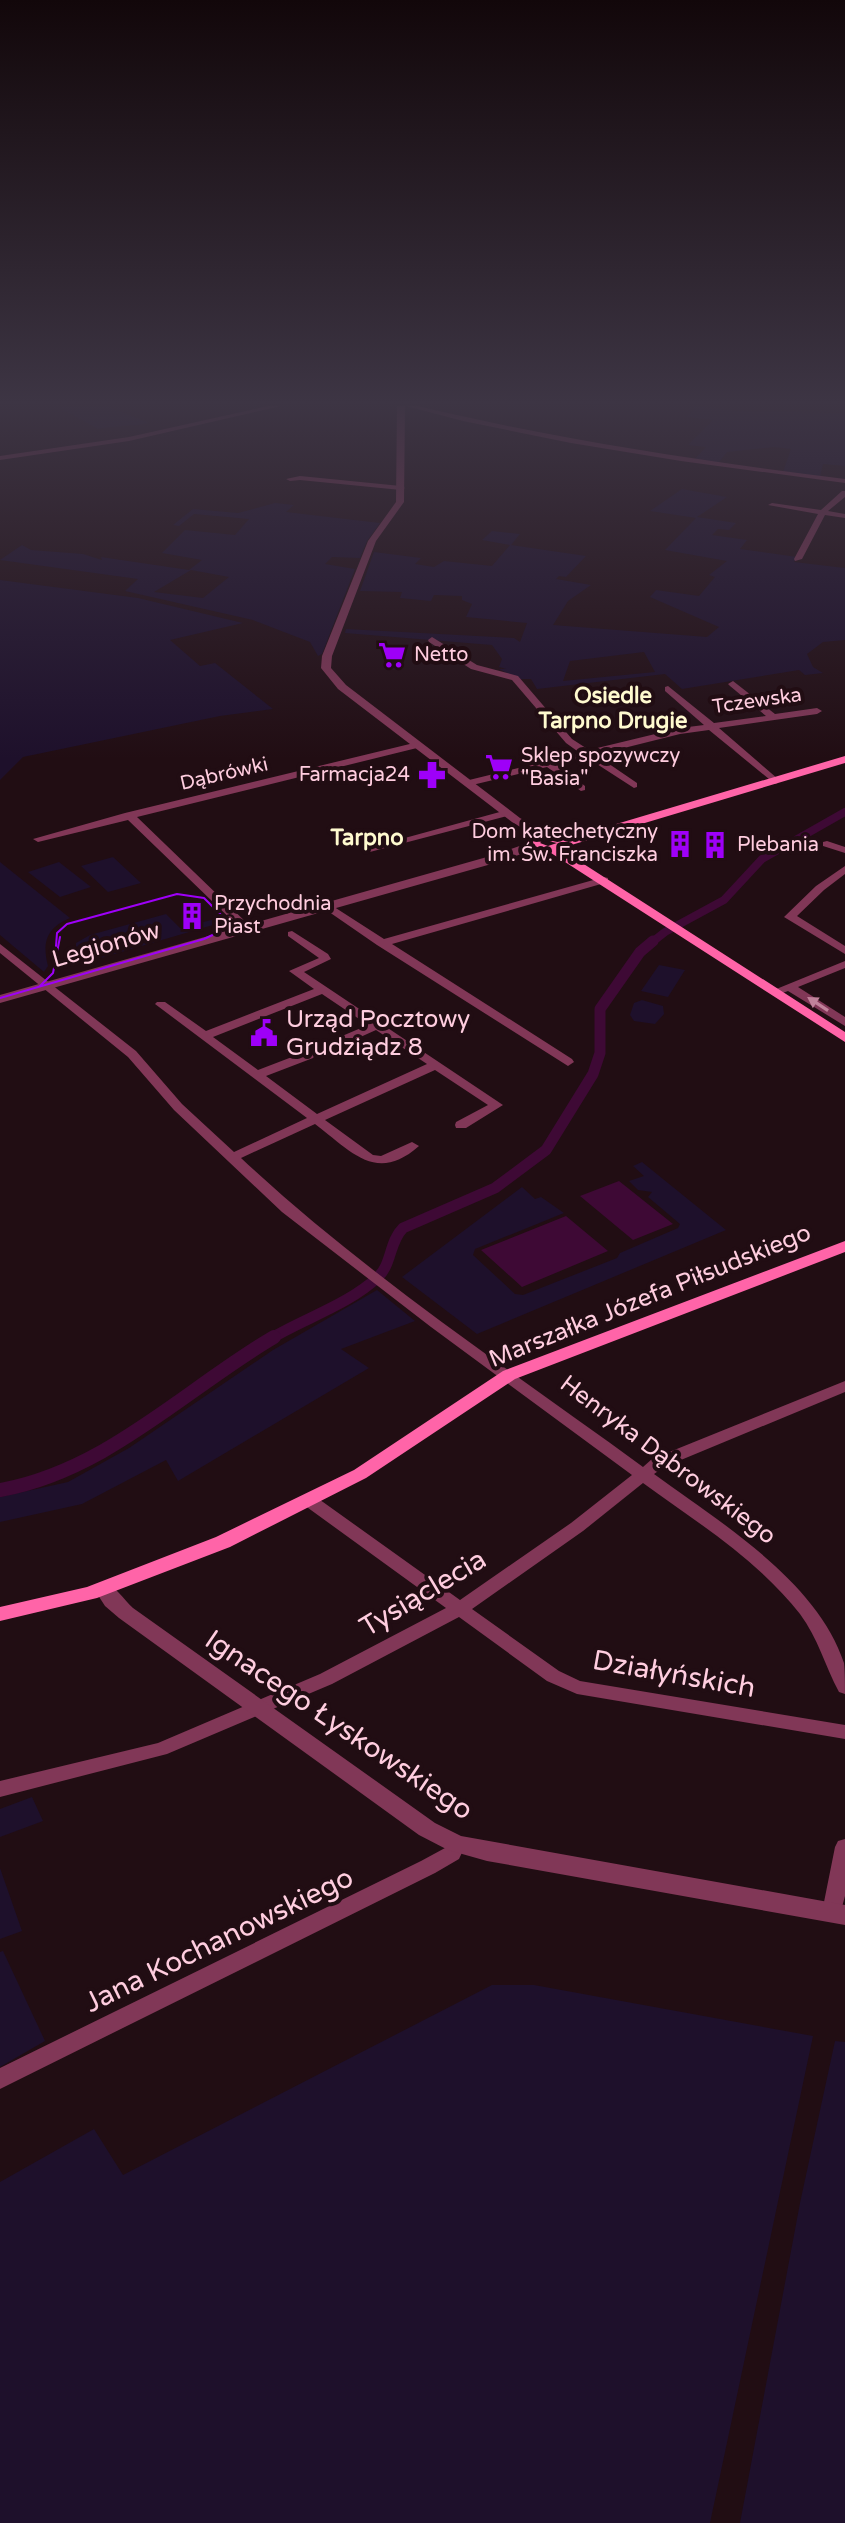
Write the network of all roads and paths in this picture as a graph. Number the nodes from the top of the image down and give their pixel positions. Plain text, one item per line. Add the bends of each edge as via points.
1 (384, 524) edge
2 (817, 524) edge
3 (798, 559) dead end
4 (432, 640) dead end
5 (733, 684) dead end
6 (668, 689) dead end
7 (817, 711) dead end
8 (772, 716) junction
9 (712, 726) junction
10 (418, 745) junction
11 (587, 753) junction
12 (845, 759) edge
13 (548, 763) junction
14 (775, 781) junction
15 (468, 783) junction
16 (634, 785) dead end
17 (581, 788) dead end
18 (129, 815) junction
19 (512, 817) junction
20 (38, 839) dead end
21 (549, 843) junction
22 (827, 844) dead end
23 (366, 850) dead end
24 (845, 850) edge
25 (845, 869) edge
26 (604, 880) junction
27 (327, 907) junction
28 (247, 929) junction
29 (292, 934) dead end
30 (381, 943) junction
31 (0, 947) edge
32 (845, 951) edge
33 (845, 964) edge
34 (44, 986) junction
35 (790, 987) junction
36 (321, 990) junction
37 (775, 992) junction
38 (0, 999) edge
39 (161, 1004) dead end
40 (845, 1022) edge
41 (376, 1026) junction
42 (205, 1036) junction
43 (845, 1038) edge
44 (332, 1045) dead end
45 (309, 1055) dead end
46 (568, 1062) dead end
47 (435, 1065) junction
48 (257, 1075) junction
49 (315, 1119) junction
50 (461, 1125) dead end
51 (412, 1146) dead end
52 (231, 1158) junction
53 (845, 1246) edge
54 (509, 1375) junction
55 (845, 1386) edge
56 (645, 1474) junction
57 (310, 1501) junction
58 (104, 1589) junction
59 (459, 1609) junction
60 (0, 1614) edge
61 (845, 1687) edge
62 (258, 1709) junction
63 (845, 1732) edge
64 (0, 1789) edge
65 (456, 1844) junction
66 (845, 1847) edge
67 (838, 1914) edge
68 (0, 2079) edge

1 - 10 street via 372,541 325,660 327,673
2 - 3 street
4 - 11 street via 474,667 515,678 569,741
5 - 8 street
6 - 9 street
7 - 8 street, Tczewska
8 - 9 street, Tczewska
9 - 11 street, Tczewska
9 - 14 street
10 - 15 street
10 - 18 street, Dąbrówki
11 - 13 street, Tczewska
11 - 16 street
12 - 14 main road
13 - 15 street, Tczewska
13 - 17 street
14 - 21 main road
15 - 19 street
18 - 20 street, Dąbrówki
18 - 28 street
19 - 21 street via 519,827
19 - 23 street
21 - 26 main road
21 - 27 street, Legionów
22 - 24 street
25 - 32 street via 790,917
26 - 30 street
26 - 37 main road
27 - 28 street, Legionów
27 - 30 street
28 - 34 street, Legionów
29 - 36 street via 324,956 295,971
30 - 46 street
31 - 34 street, Henryka Dąbrowskiego
33 - 35 street
34 - 38 street, Legionów
34 - 52 street, Henryka Dąbrowskiego via 132,1054
35 - 37 street
40 -> 35 street
36 - 41 street
36 - 42 street
37 - 43 main road
39 - 42 street
41 - 44 street
41 - 47 street
42 - 48 street
45 - 48 street
47 - 49 street
47 - 50 street via 497,1105
48 - 49 street
49 - 51 street via 370,1159 383,1160
49 - 52 street
52 - 54 street, Henryka Dąbrowskiego via 366,1271
53 - 54 main road, Marszałka Józefa Piłsudskiego
54 - 56 street, Henryka Dąbrowskiego
54 - 57 main road, Marszałka Józefa Piłsudskiego
55 - 56 street, Tysiąclecia via 658,1463
56 - 59 street, Tysiąclecia
56 - 61 street, Henryka Dąbrowskiego via 774,1573 806,1610
57 - 58 main road, Marszałka Józefa Piłsudskiego
57 - 59 street, Działyńskich
58 - 60 main road, Marszałka Józefa Piłsudskiego
58 - 62 street, Ignacego Łyskowskiego via 126,1613
59 - 62 street, Tysiąclecia
59 - 63 street, Działyńskich via 553,1676 577,1687
62 - 64 street, Tysiąclecia via 161,1749
62 - 65 street, Ignacego Łyskowskiego
65 - 67 street, Ignacego Łyskowskiego
65 - 68 street, Jana Kochanowskiego via 452,1853 428,1867
66 - 67 street

